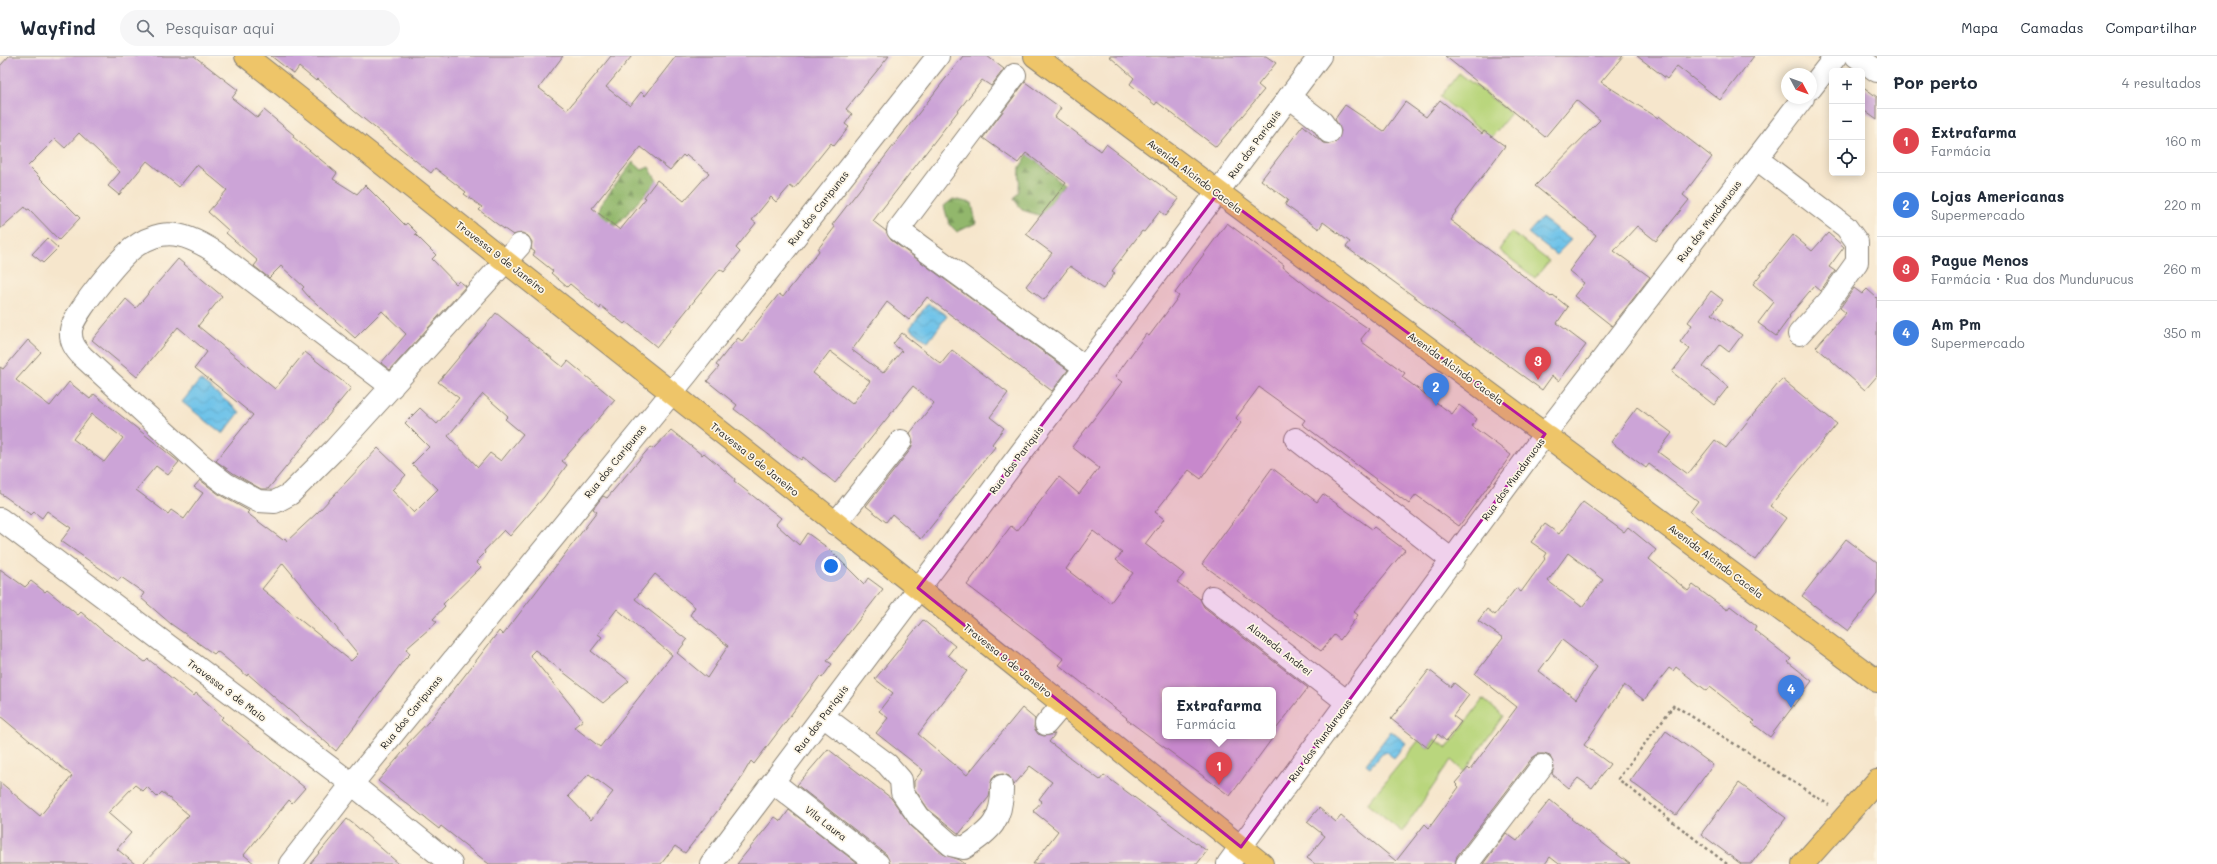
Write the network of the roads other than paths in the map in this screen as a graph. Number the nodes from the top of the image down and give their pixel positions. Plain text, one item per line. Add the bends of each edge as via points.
1 (246, 56) edge
2 (938, 56) edge
3 (1035, 56) edge
4 (1320, 56) edge
5 (1836, 56) edge
6 (1856, 56) edge
7 (1877, 71) edge
8 (1015, 75) dead end
9 (1817, 80) edge
10 (1289, 97) junction
11 (1798, 104) edge
12 (1329, 132) dead end
13 (1757, 159) junction
14 (1218, 193) junction
15 (513, 253) junction
16 (1799, 334) dead end
17 (1086, 368) junction
18 (392, 387) junction
19 (672, 392) junction
20 (1546, 434) junction
21 (1296, 439) dead end
22 (901, 442) dead end
23 (0, 519) edge
24 (835, 524) junction
25 (1453, 561) junction
26 (918, 588) junction
27 (1212, 597) dead end
28 (1877, 681) edge
29 (1347, 702) junction
30 (1063, 704) junction
31 (823, 716) junction
32 (1046, 724) dead end
33 (1542, 766) dead end
34 (1877, 781) edge
35 (774, 783) junction
36 (352, 784) junction
37 (1002, 786) dead end
38 (1234, 856) edge
39 (290, 864) edge
40 (452, 864) edge
41 (711, 864) edge
42 (878, 864) edge
43 (1262, 864) edge
44 (1466, 864) edge
45 (1803, 864) edge

1 - 15 main road, Travessa 9 de Janeiro
2 - 19 street, Rua dos Caripunas
3 - 14 main road, Avenida Alcindo Cacela
4 - 10 street, Rua dos Pariquis
5 - 9 street
6 - 7 street
8 - 17 street via 898,230
10 - 12 street via 1322,122
10 - 14 street, Rua dos Pariquis
11 - 13 street, Rua dos Mundurucus
13 - 16 street via 1846,228 1857,242 1857,262 1829,301
13 - 20 street, Rua dos Mundurucus
14 - 17 street, Rua dos Pariquis
14 - 20 main road, Avenida Alcindo Cacela
15 - 18 street
15 - 19 main road, Travessa 9 de Janeiro
17 - 26 street, Rua dos Pariquis
18 - 18 street via 290,494 274,502 258,501 226,484 200,464 83,357 72,343 71,329 84,304 132,250 143,242 162,235 181,236 215,252
19 - 24 main road, Travessa 9 de Janeiro
19 - 36 street, Rua dos Caripunas
20 - 25 street, Rua dos Mundurucus
20 - 28 main road, Avenida Alcindo Cacela
21 - 25 street
22 - 24 street
23 - 36 street, Travessa 3 de Maio
24 - 26 main road, Travessa 9 de Janeiro
25 - 29 street, Rua dos Mundurucus
26 - 30 main road, Travessa 9 de Janeiro
26 - 31 street, Rua dos Pariquis
27 - 29 street, Alameda Andrei
29 - 38 street, Rua dos Mundurucus
30 - 32 street
30 - 38 main road, Travessa 9 de Janeiro
31 - 35 street, Rua dos Pariquis
31 - 37 street via 887,764 901,780 902,792 919,817 951,845 964,848 983,836 997,821 1003,804
33 - 44 street
34 - 45 main road
35 - 41 street, Rua dos Pariquis
35 - 42 street, Vila Laura
36 - 39 street, Rua dos Caripunas
36 - 40 street, Travessa 3 de Maio
38 - 43 main road, Travessa 9 de Janeiro

